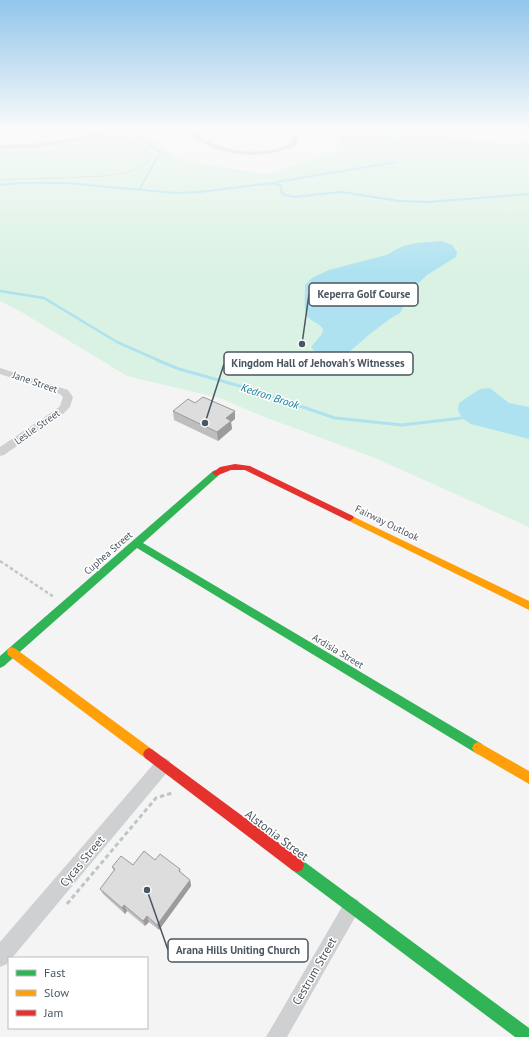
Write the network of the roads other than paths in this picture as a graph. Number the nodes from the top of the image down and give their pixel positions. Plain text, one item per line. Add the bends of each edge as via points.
1 (0, 371) edge
2 (68, 397) joint
3 (0, 452) edge
4 (233, 465) joint
5 (136, 543) junction
6 (529, 606) edge
7 (12, 652) junction
8 (0, 663) edge
9 (163, 765) junction
10 (529, 778) edge
11 (352, 906) junction
12 (0, 958) edge
13 (276, 1037) edge
14 (528, 1037) edge

1 - 2 street, Jane Street via 64,392
2 - 3 street, Leslie Street via 65,407 59,412
4 - 5 street, Cuphea Street via 224,467 214,474
4 - 6 street, Fairway Outlook via 253,470
5 - 7 street, Cuphea Street
5 - 10 street, Ardisia Street
7 - 8 street, Cuphea Street
7 - 9 street, Alstonia Street
9 - 11 street, Alstonia Street
9 - 12 street, Cycas Street
11 - 13 street, Cestrum Street
11 - 14 street, Alstonia Street

